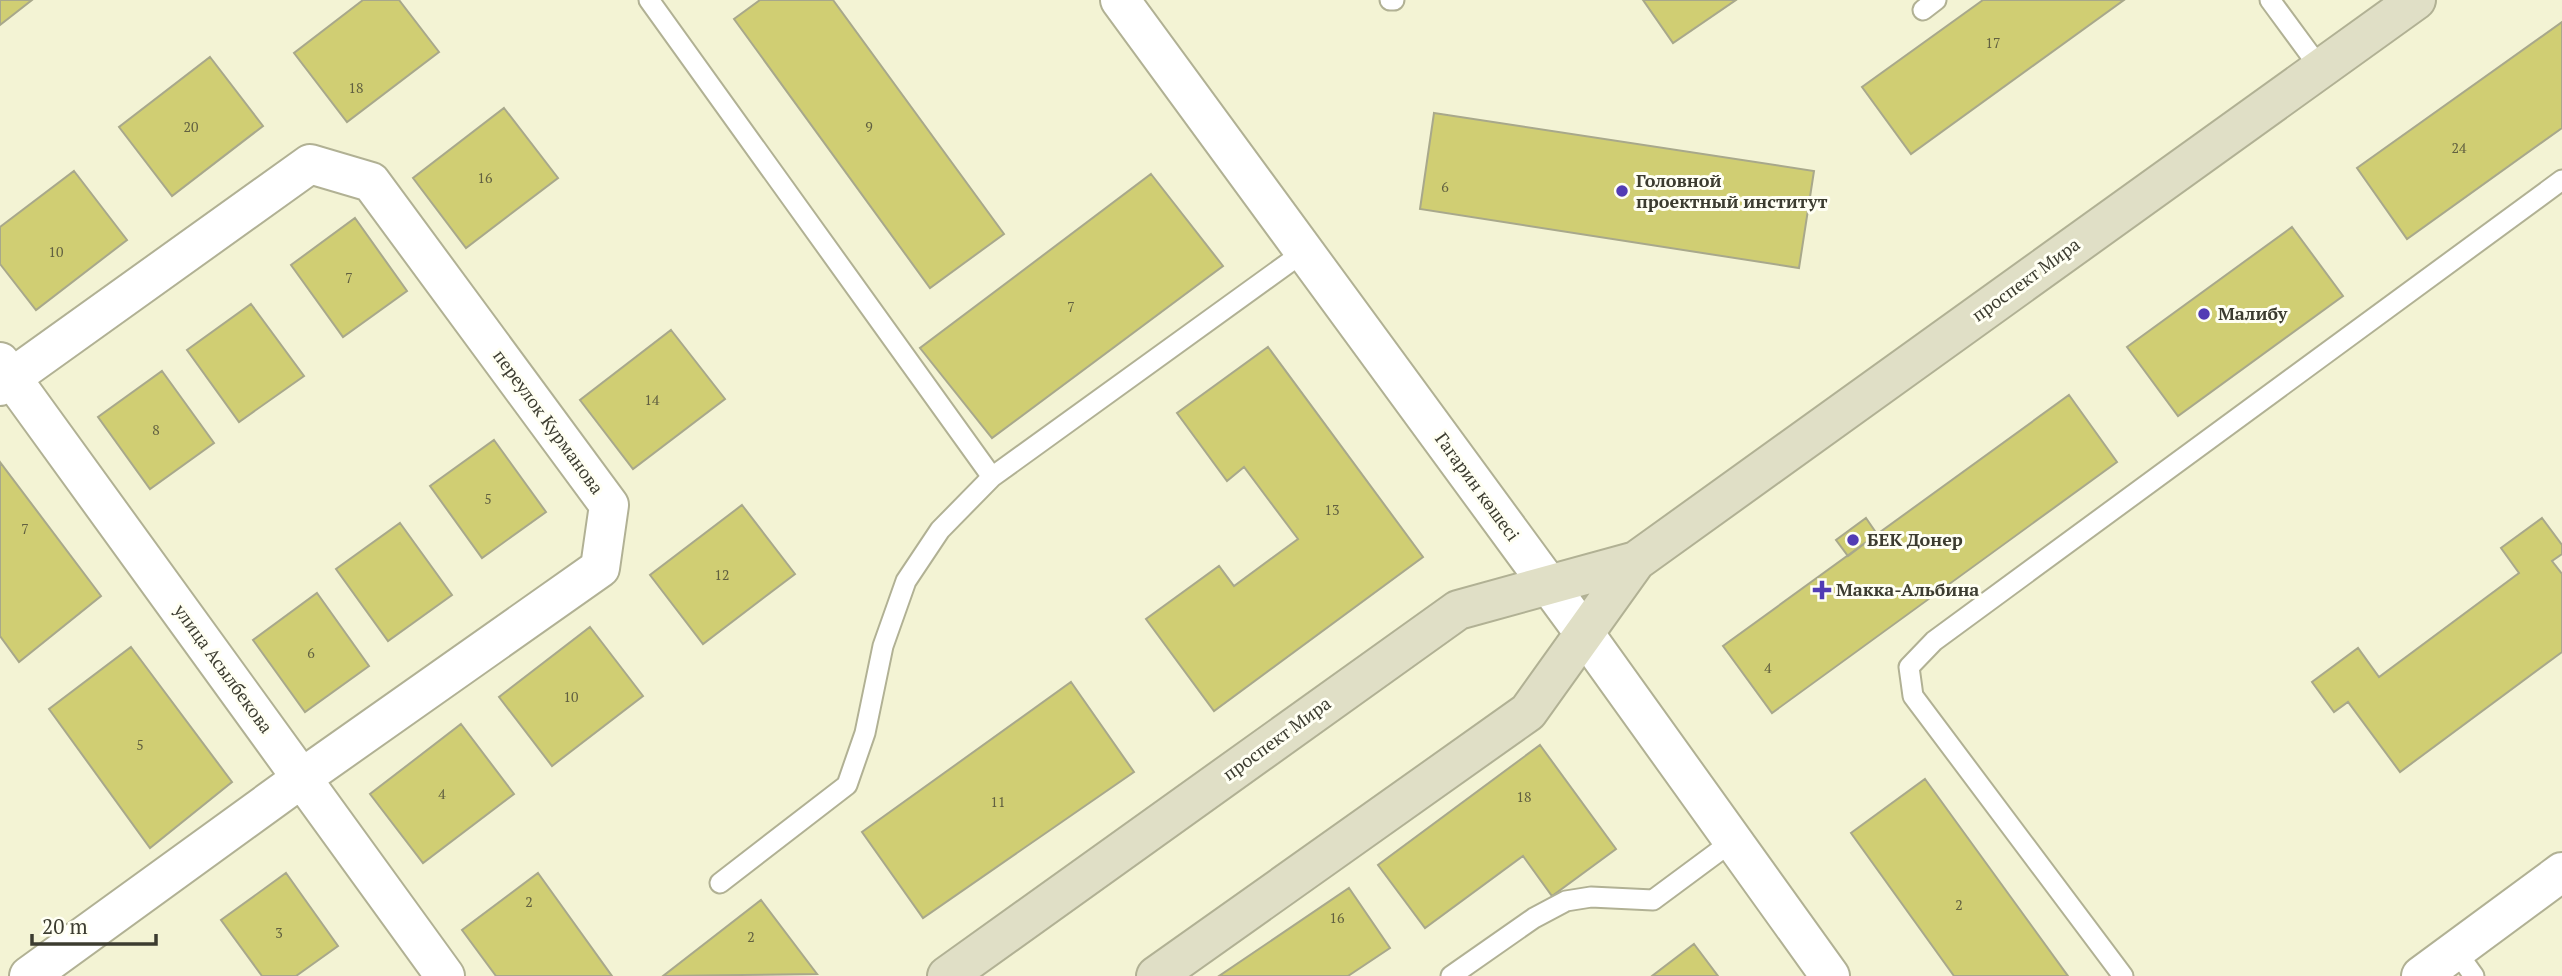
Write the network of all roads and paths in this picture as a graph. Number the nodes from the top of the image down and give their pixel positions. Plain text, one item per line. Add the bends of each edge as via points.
1 (649, 0) edge
2 (1120, 0) edge
3 (2270, 0) edge
4 (2416, 0) edge
5 (2320, 68) junction
6 (2562, 180) edge
7 (1305, 251) junction
8 (4, 375) edge
9 (992, 477) junction
10 (1636, 561) junction
11 (1549, 585) junction
12 (1584, 633) junction
13 (302, 778) junction
14 (1734, 840) junction
15 (2562, 872) edge
16 (720, 883) dead end
17 (2465, 964) edge
18 (29, 976) edge
19 (445, 976) edge
20 (947, 976) edge
21 (1156, 976) edge
22 (1451, 976) edge
23 (1830, 976) edge
24 (2123, 976) edge
25 (2421, 976) edge

1 - 9 lane
2 - 7 street, Гагарин көшесі
3 - 5 lane
4 - 5 main road, проспект Мира
5 - 10 main road, проспект Мира
6 - 24 lane via 1934,641 1909,667 1913,696
7 - 9 lane
7 - 11 street, Гагарин көшесі
8 - 13 street, улица Асылбекова
8 - 13 street, переулок Курманова via 310,163 371,182 609,505 600,568
9 - 16 lane via 940,530 906,581 883,646 865,733 847,785
10 - 11 main road, проспект Мира
10 - 12 main road, проспект Мира
11 - 12 street, Гагарин көшесі
11 - 20 main road, проспект Мира via 1458,610
12 - 14 street, Гагарин көшесі
12 - 21 main road, проспект Мира via 1528,712
13 - 18 street, переулок Курманова
13 - 19 street, улица Асылбекова
14 - 22 lane via 1653,900 1591,897 1566,901
14 - 23 street, Гагарин көшесі
15 - 17 street
17 - 25 street

